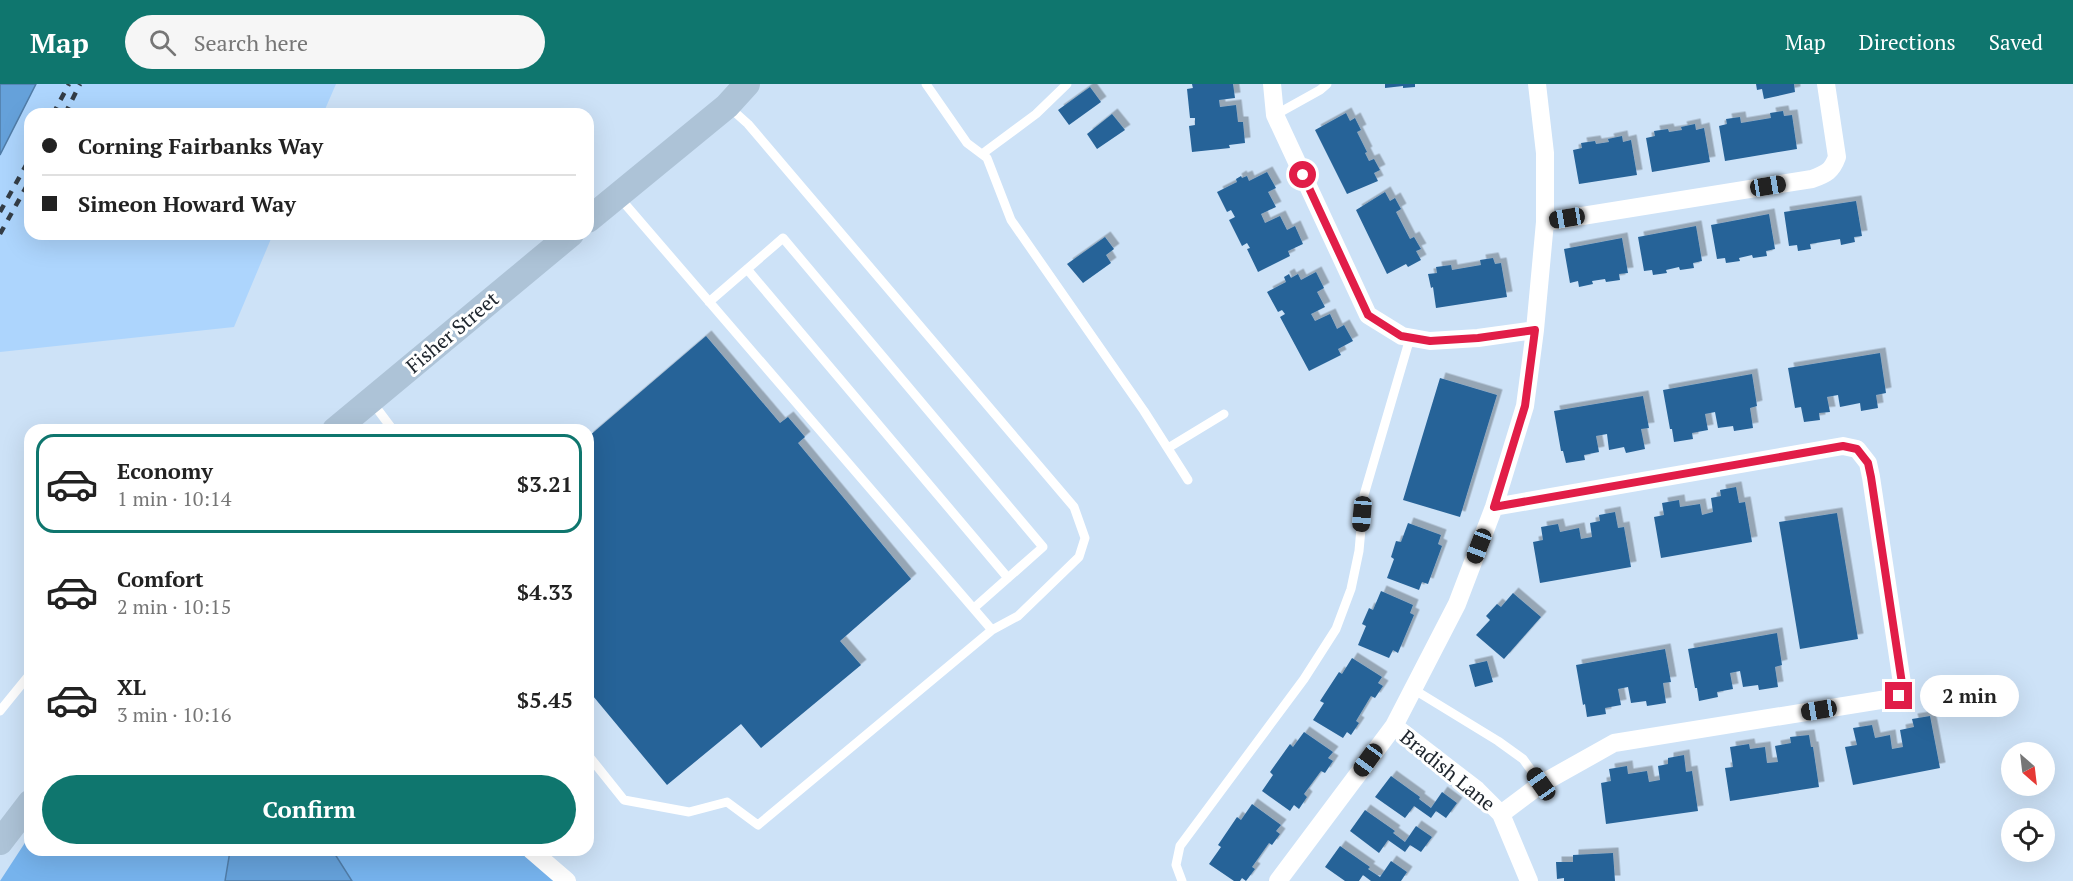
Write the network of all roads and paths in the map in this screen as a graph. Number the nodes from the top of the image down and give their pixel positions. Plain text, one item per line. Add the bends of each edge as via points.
1 (747, 84) edge
2 (926, 84) edge
3 (1067, 84) edge
4 (1272, 84) edge
5 (1327, 84) edge
6 (1537, 84) edge
7 (1826, 84) edge
8 (727, 106) junction
9 (1275, 115) junction
10 (982, 154) junction
11 (617, 195) junction
12 (594, 215) edge
13 (1545, 222) junction
14 (564, 240) edge
15 (747, 269) junction
16 (709, 302) junction
17 (1535, 330) junction
18 (1410, 338) junction
19 (370, 400) junction
20 (1224, 414) dead end
21 (342, 424) edge
22 (388, 424) edge
23 (1168, 448) junction
24 (1188, 480) dead end
25 (1494, 507) junction
26 (1008, 578) junction
27 (974, 608) junction
28 (992, 630) junction
29 (24, 681) edge
30 (1413, 689) junction
31 (0, 711) edge
32 (1394, 726) junction
33 (594, 762) edge
34 (1541, 784) junction
35 (24, 811) edge
36 (1501, 814) junction
37 (0, 842) edge
38 (538, 856) edge
39 (567, 881) edge
40 (1182, 881) edge
41 (1278, 881) edge
42 (1529, 881) edge

1 - 8 street
2 - 10 lane via 968,143
3 - 10 lane via 1036,114
4 - 9 street
5 - 9 lane
6 - 13 street via 1545,153
7 - 13 street via 1837,157 1826,174
8 - 11 street
8 - 28 lane via 748,124 1074,507 1086,538 1079,557 1018,616
9 - 18 street via 1368,315
10 - 23 lane via 1011,220
11 - 12 street
11 - 16 lane
13 - 17 street
14 - 19 street, Fisher Street
15 - 16 lane
15 - 26 lane
15 - 26 lane via 783,238 1043,547
16 - 27 lane
17 - 18 street via 1442,341
17 - 25 street via 1525,406
18 - 40 lane via 1364,495 1359,551 1351,589 1336,629 1180,846 1176,865
19 - 21 street, Fisher Street
19 - 22 lane
20 - 23 lane
23 - 24 lane
25 - 30 street via 1457,604
25 - 34 street via 1843,446 1857,449 1868,463 1871,477 1903,690 1899,696 1614,743
26 - 27 lane
27 - 28 lane
28 - 33 lane via 758,825 727,802 689,812 624,800
29 - 31 lane
30 - 32 street
30 - 34 lane via 1523,759
32 - 36 street, Bradish Lane via 1478,790
32 - 41 street
34 - 36 street
35 - 37 street
36 - 42 street, Bradish Lane
38 - 39 street

